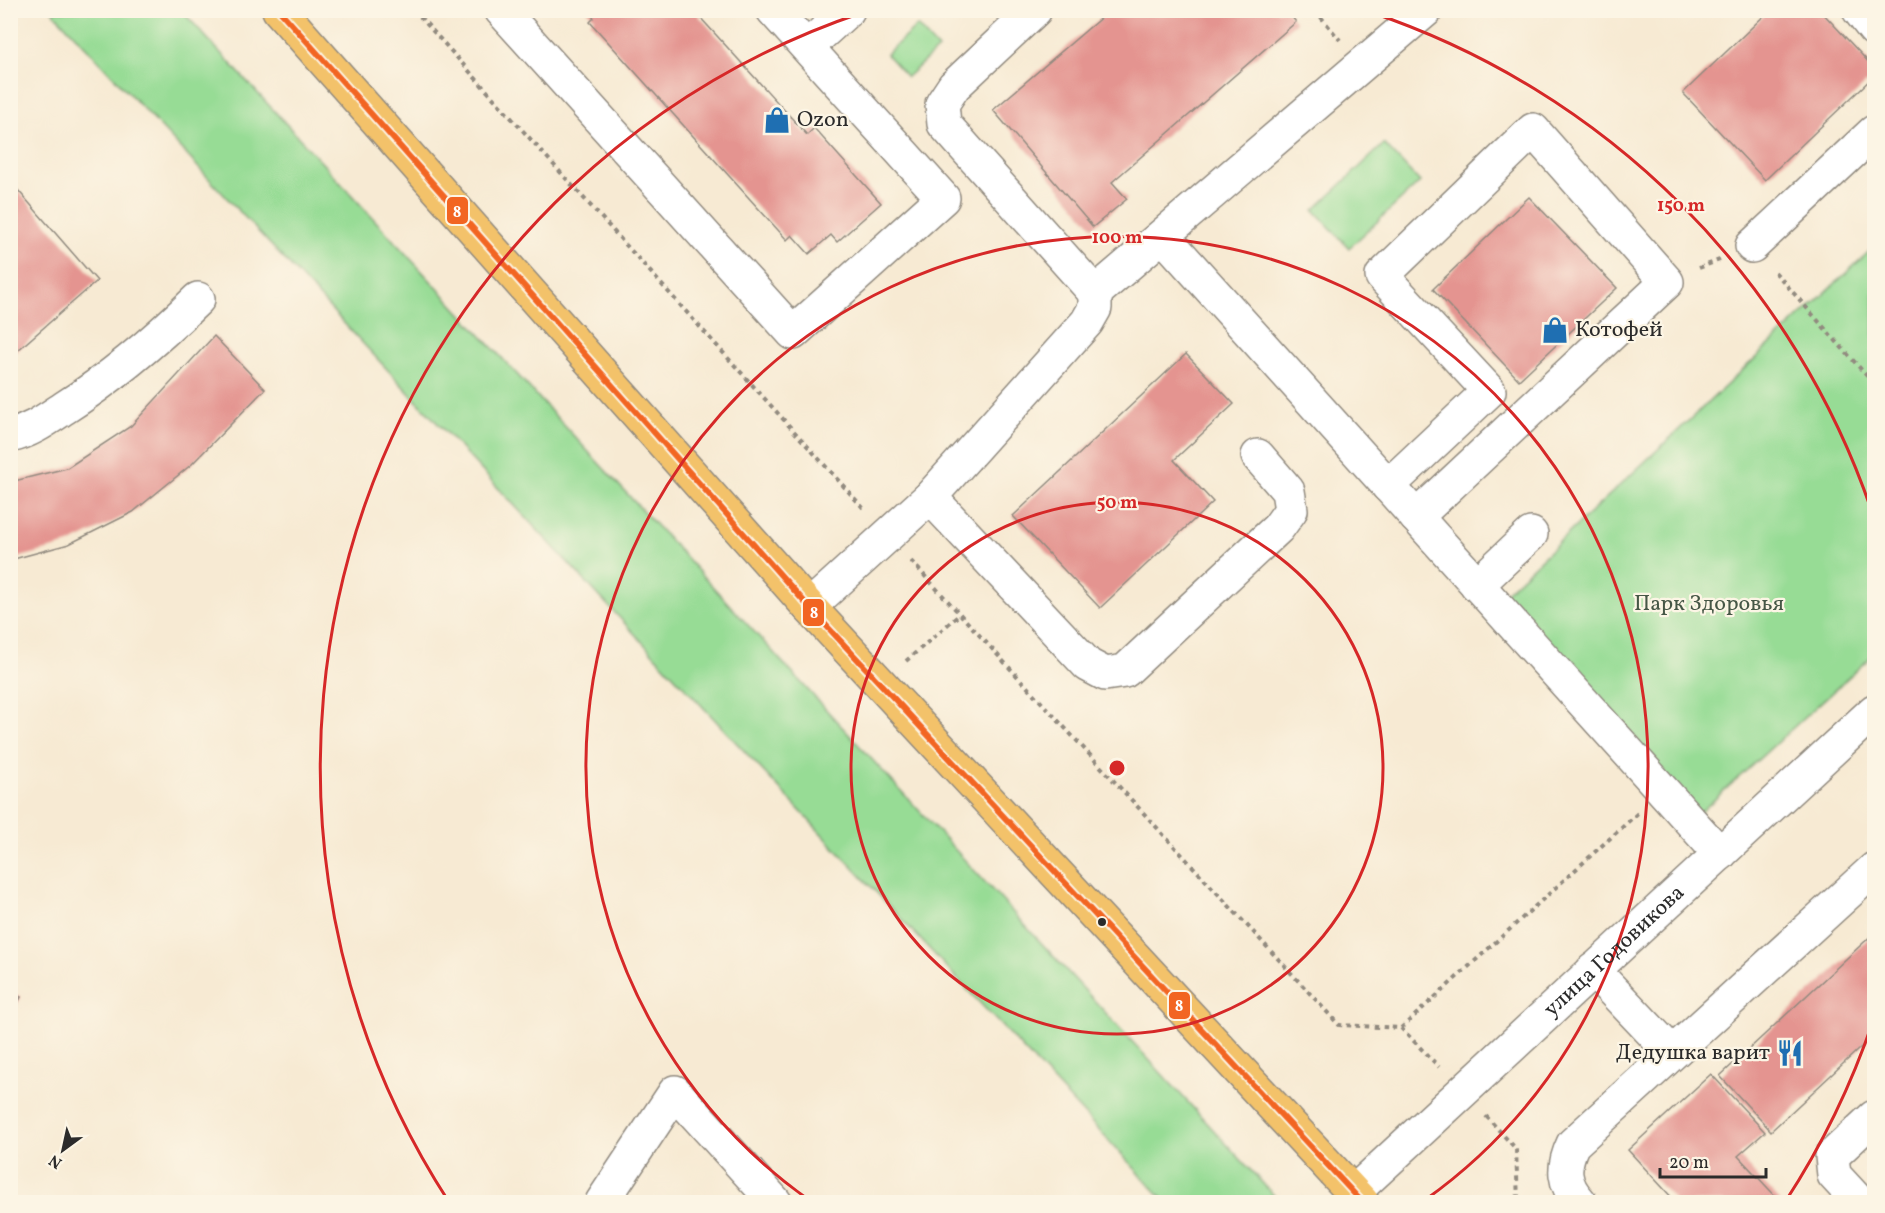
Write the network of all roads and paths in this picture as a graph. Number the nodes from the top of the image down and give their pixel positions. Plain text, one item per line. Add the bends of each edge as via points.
1 (279, 10) edge
2 (501, 10) edge
3 (773, 10) edge
4 (848, 10) edge
5 (1035, 10) edge
6 (1426, 10) edge
7 (1858, 10) edge
8 (526, 22) edge
9 (1875, 29) edge
10 (807, 47) junction
11 (1875, 132) edge
12 (1163, 236) junction
13 (1752, 246) junction
14 (1667, 282) junction
15 (1095, 293) junction
16 (198, 299) dead end
17 (1875, 384) edge
18 (10, 436) edge
19 (1258, 456) dead end
20 (1388, 486) junction
21 (930, 497) junction
22 (1416, 517) junction
23 (1531, 534) dead end
24 (1477, 585) junction
25 (809, 607) junction
26 (1875, 711) edge
27 (1664, 790) junction
28 (1720, 854) junction
29 (1875, 869) edge
30 (1593, 970) junction
31 (1401, 1028) dead end
32 (1672, 1053) junction
33 (1875, 1117) edge
34 (1357, 1198) edge
35 (602, 1203) edge
36 (775, 1203) edge
37 (1580, 1203) edge
38 (1859, 1203) edge

1 - 25 main road
2 - 8 street
3 - 10 street
4 - 10 street
5 - 15 street via 954,86 942,104 944,124
6 - 12 street
7 - 9 street
8 - 10 street via 792,333 943,198
11 - 13 street
12 - 15 street
12 - 20 street
13 - 14 path
13 - 17 path
14 - 20 street via 1533,130 1382,276 1490,391
14 - 22 street
15 - 21 street via 1095,308 1087,322
16 - 18 street via 153,343 91,391 27,432
19 - 21 street via 1288,491 1291,510 1278,528 1125,671 1105,674 1088,665
20 - 22 street
21 - 25 street
22 - 24 street
23 - 24 street
24 - 27 street
25 - 34 main road
26 - 28 street, улица Годовикова
27 - 28 street
27 - 31 path
28 - 30 street, улица Годовикова
29 - 32 street
30 - 32 street
30 - 34 street, улица Годовикова
32 - 37 street via 1573,1144 1565,1160 1565,1175 1571,1193
33 - 38 street via 1832,1156 1834,1175
35 - 36 street via 675,1092

